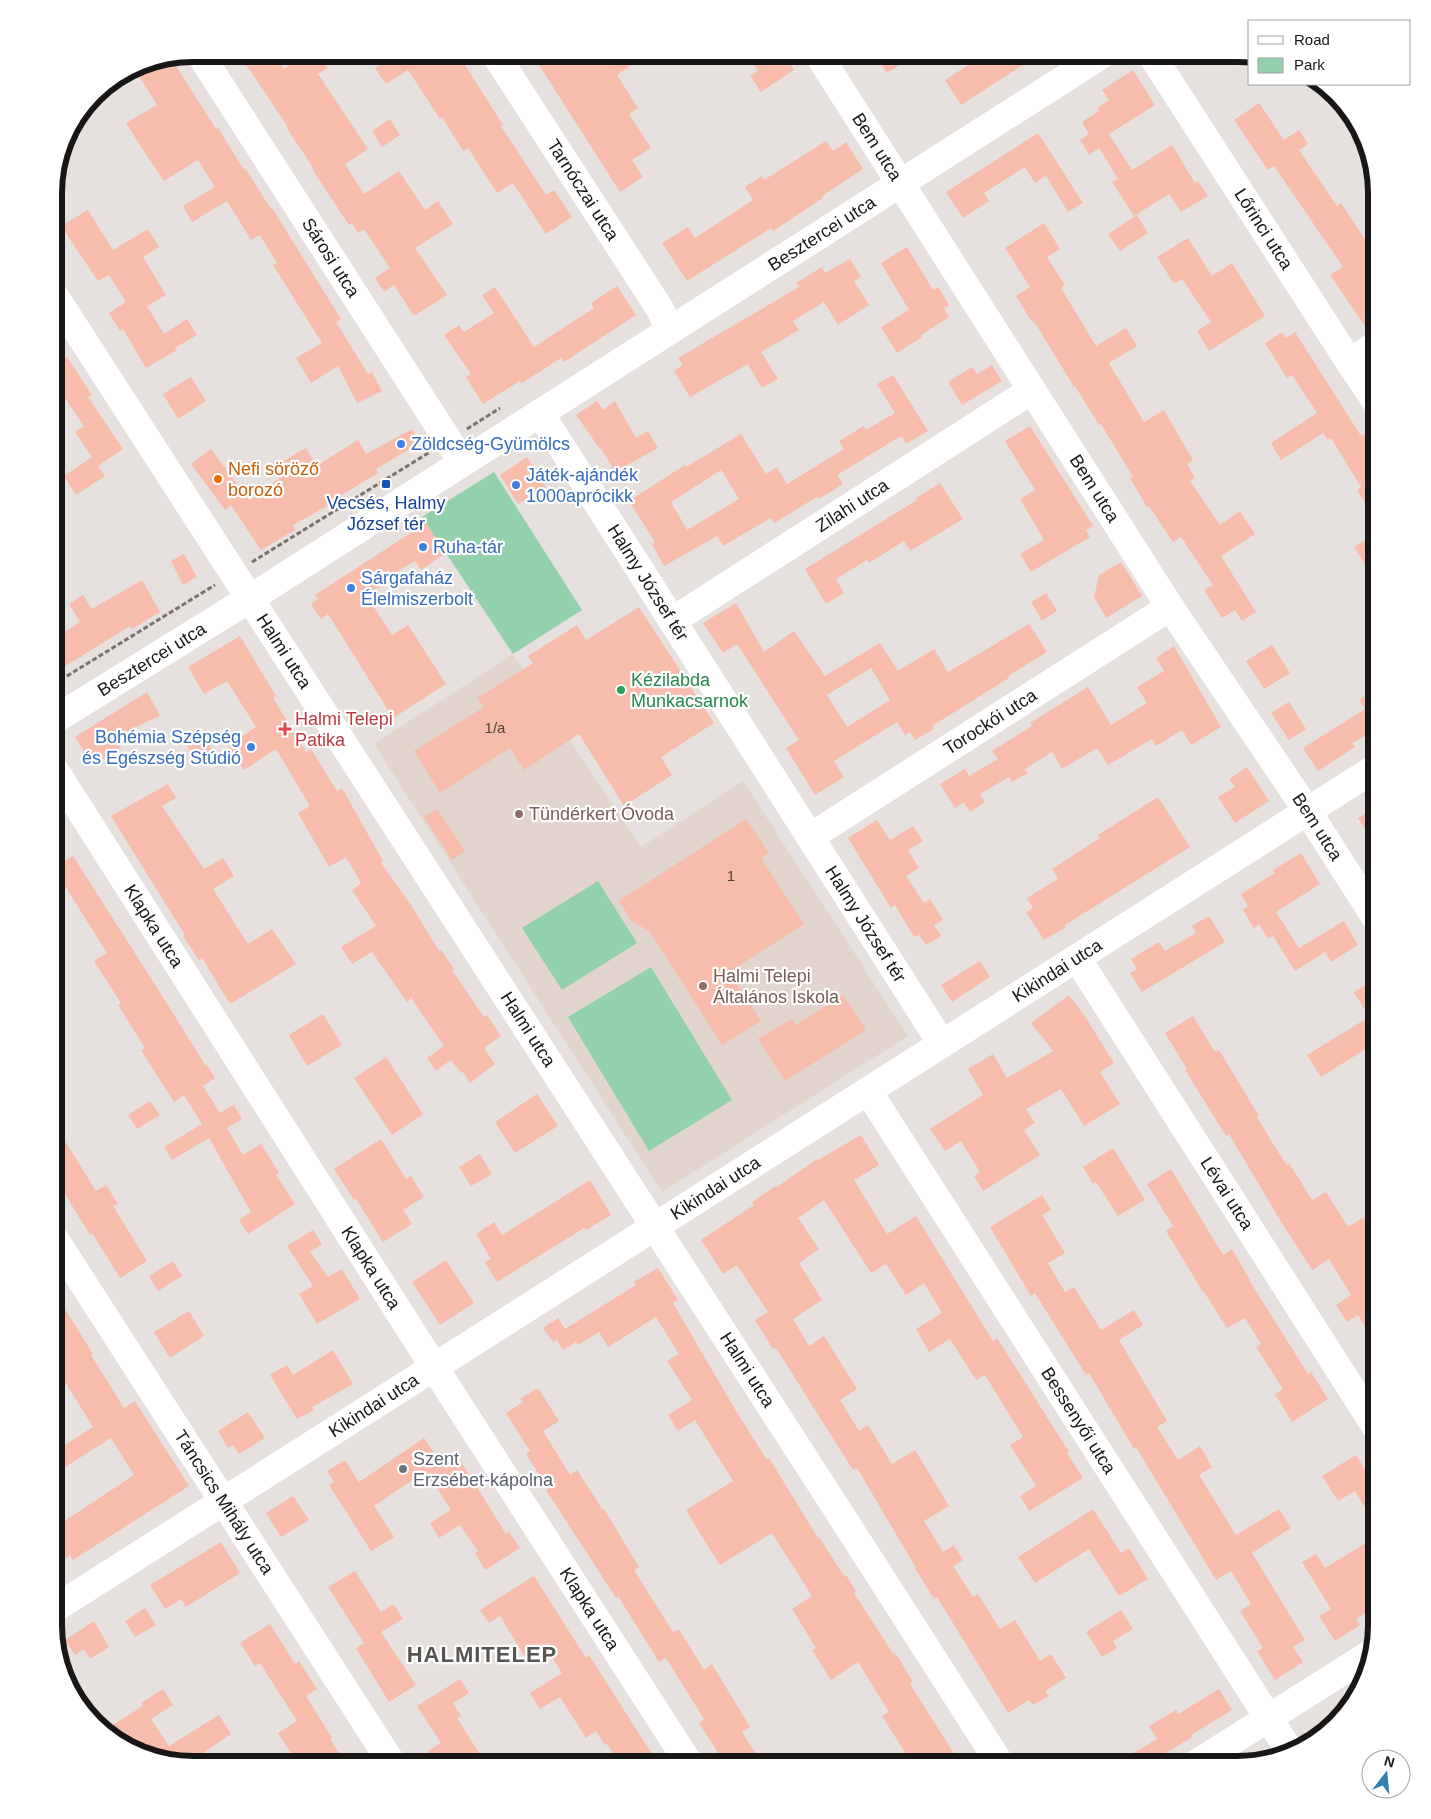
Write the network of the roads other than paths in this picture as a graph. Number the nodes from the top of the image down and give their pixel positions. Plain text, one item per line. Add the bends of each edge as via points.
1 (206, 63) edge
2 (501, 63) edge
3 (824, 63) edge
4 (1089, 63) edge
5 (1157, 63) edge
6 (900, 183) junction
7 (63, 309) edge
8 (668, 330) junction
9 (1368, 350) edge
10 (1350, 363) junction
11 (1032, 390) junction
12 (1368, 390) edge
13 (540, 413) junction
14 (455, 451) junction
15 (249, 599) junction
16 (1170, 607) junction
17 (672, 621) junction
18 (63, 714) edge
19 (1368, 773) edge
20 (63, 783) edge
21 (1308, 812) junction
22 (810, 837) junction
23 (1368, 906) edge
24 (1076, 958) junction
25 (942, 1044) junction
26 (868, 1091) junction
27 (656, 1226) junction
28 (63, 1252) edge
29 (434, 1367) junction
30 (1368, 1415) edge
31 (223, 1501) junction
32 (63, 1603) edge
33 (1364, 1658) edge
34 (1269, 1718) junction
35 (1287, 1747) edge
36 (387, 1756) edge
37 (684, 1756) edge
38 (995, 1756) edge
39 (1208, 1756) edge

1 - 14 street, Sárosi utca
2 - 8 street, Tarnóczai utca via 660,309
3 - 6 street, Bem utca
4 - 6 street, Besztercei utca
5 - 10 street, Lőrinci utca
6 - 8 street, Besztercei utca
6 - 11 street, Bem utca
7 - 15 street, Halmi utca
8 - 13 street, Besztercei utca
9 - 10 street
10 - 12 street, Lőrinci utca
11 - 16 street, Bem utca
11 - 17 street, Zilahi utca
13 - 14 street
13 - 17 street, Halmy József tér
14 - 15 street
15 - 18 street, Besztercei utca
15 - 27 street, Halmi utca
16 - 21 street, Bem utca
16 - 22 street, Torockói utca
17 - 22 street, Halmy József tér
19 - 21 street, Kikindai utca
20 - 29 street, Klapka utca
21 - 23 street, Bem utca
21 - 24 street, Kikindai utca
22 - 25 street, Halmy József tér
24 - 25 street, Kikindai utca
24 - 30 street, Lévai utca
25 - 26 street, Kikindai utca
26 - 27 street, Kikindai utca
26 - 34 street, Bessenyői utca
27 - 29 street, Kikindai utca
27 - 38 street, Halmi utca
28 - 31 street, Táncsics Mihály utca
29 - 31 street, Kikindai utca
29 - 37 street, Klapka utca
31 - 32 street, Kikindai utca
31 - 36 street, Táncsics Mihály utca
33 - 34 street
34 - 35 street, Bessenyői utca
34 - 39 street

